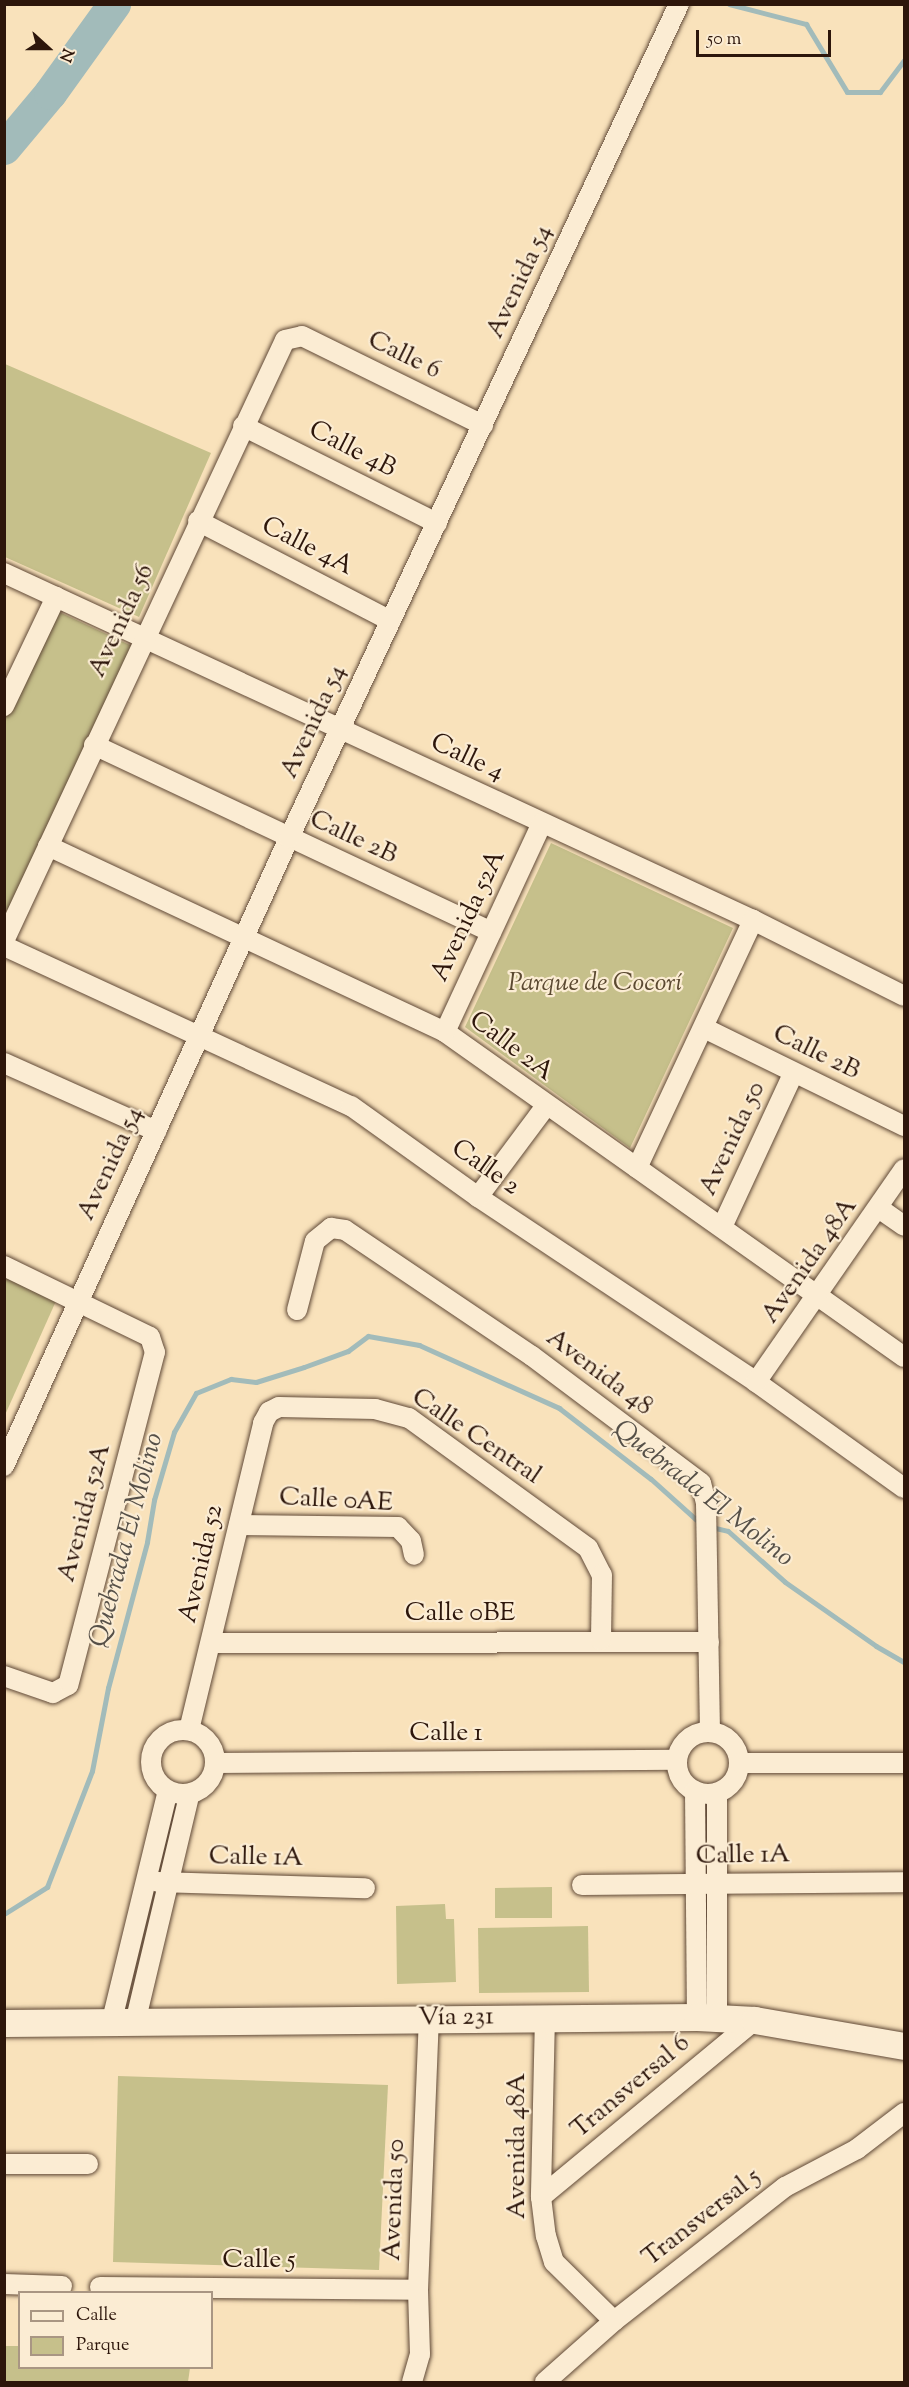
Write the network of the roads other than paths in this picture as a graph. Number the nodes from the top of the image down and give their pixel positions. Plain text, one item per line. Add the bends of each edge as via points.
1 (677, 8) edge
2 (302, 336) joint
3 (483, 424) junction
4 (243, 426) junction
5 (198, 521) junction
6 (437, 523) junction
7 (4, 573) edge
8 (56, 597) junction
9 (391, 621) junction
10 (145, 637) junction
11 (5, 704) edge
12 (341, 728) junction
13 (94, 745) junction
14 (542, 823) junction
15 (289, 838) junction
16 (48, 846) junction
17 (753, 921) junction
18 (491, 933) junction
19 (244, 937) junction
20 (4, 941) edge
21 (4, 946) edge
22 (904, 996) edge
23 (704, 1028) junction
24 (445, 1032) junction
25 (199, 1034) junction
26 (4, 1063) edge
27 (793, 1074) junction
28 (545, 1107) junction
29 (904, 1126) edge
30 (156, 1131) junction
31 (637, 1168) junction
32 (904, 1168) edge
33 (478, 1197) junction
34 (880, 1209) junction
35 (904, 1226) edge
36 (722, 1227) junction
37 (4, 1266) edge
38 (818, 1296) junction
39 (78, 1299) junction
40 (297, 1310) dead end
41 (904, 1357) edge
42 (756, 1382) junction
43 (269, 1412) joint
44 (4, 1466) edge
45 (904, 1488) edge
46 (239, 1525) junction
47 (414, 1555) dead end
48 (601, 1640) junction
49 (709, 1642) junction
50 (211, 1643) junction
51 (4, 1676) edge
52 (189, 1730) junction
53 (710, 1731) junction
54 (677, 1760) junction
55 (740, 1762) junction
56 (215, 1763) junction
57 (904, 1763) edge
58 (168, 1791) junction
59 (695, 1791) junction
60 (190, 1793) junction
61 (717, 1793) junction
62 (146, 1881) junction
63 (904, 1882) edge
64 (169, 1883) junction
65 (717, 1883) junction
66 (696, 1884) junction
67 (582, 1886) dead end
68 (365, 1888) dead end
69 (545, 2016) junction
70 (707, 2017) junction
71 (429, 2019) junction
72 (755, 2020) junction
73 (4, 2023) edge
74 (123, 2024) junction
75 (904, 2046) edge
76 (904, 2113) edge
77 (4, 2164) edge
78 (88, 2164) dead end
79 (541, 2197) junction
80 (4, 2284) edge
81 (62, 2286) dead end
82 (100, 2288) dead end
83 (418, 2289) junction
84 (614, 2321) junction
85 (412, 2382) edge
86 (545, 2382) edge

1 - 3 street, Avenida 54
2 - 3 street, Calle 6
2 - 4 street, Avenida 56 via 285,340
3 - 6 street, Avenida 54
4 - 5 street, Avenida 56
4 - 6 street, Calle 4B
5 - 9 street, Calle 4A
5 - 10 street, Avenida 56
6 - 9 street, Avenida 54
7 - 8 street, Calle 4
8 - 10 street, Calle 4
8 - 11 street
9 - 12 street, Avenida 54
10 - 12 street, Calle 4
10 - 13 street, Avenida 56
12 - 14 street, Calle 4
12 - 15 street, Avenida 54
13 - 15 street, Calle 2B
13 - 16 street, Avenida 56
14 - 17 street, Calle 4
14 - 18 street, Avenida 52A
15 - 18 street, Calle 2B
15 - 19 street, Avenida 54
16 - 19 street, Calle 2A
16 - 20 street, Avenida 56
17 - 22 street, Calle 4
17 - 23 street
18 - 24 street, Avenida 52A
19 - 24 street, Calle 2A
19 - 25 street, Avenida 54
21 - 25 street, Calle 2
23 - 27 street, Calle 2B
23 - 31 street
24 - 28 street, Calle 2A
25 - 30 street, Avenida 54
25 - 33 street, Calle 2 via 351,1106
26 - 30 street
27 - 29 street, Calle 2B
27 - 36 street, Avenida 50
28 - 31 street, Calle 2A
28 - 33 street
30 - 39 street, Avenida 54
31 - 36 street, Calle 2A
32 - 34 street, Avenida 48A
33 - 42 street, Calle 2
34 - 35 street
34 - 38 street, Avenida 48A
36 - 38 street, Calle 2A
37 - 39 street
38 - 41 street, Calle 2A
38 - 42 street, Avenida 48A
39 - 44 street, Avenida 54
39 - 51 street, Avenida 52A via 150,1337 155,1352 68,1685 53,1694
40 - 49 street, Avenida 48 via 315,1241 331,1228 345,1230 532,1356 701,1483 706,1503
42 - 45 street, Calle 2
43 - 46 street, Avenida 52
43 - 48 street, Calle Central via 279,1407 375,1409 409,1418 588,1548 602,1575
46 - 47 street, Calle 0AE via 398,1527 411,1541
46 - 50 street, Avenida 52
48 - 49 street, Calle 0BE
48 - 50 street, Calle 0BE
49 - 53 street, Avenida 48
50 - 52 street, Avenida 52
52 - 56 street via 208,1742
52 - 58 street via 167,1734 153,1751 153,1774
53 - 54 street via 692,1736
53 - 55 street via 731,1741
54 - 56 street, Calle 1
54 - 59 street via 681,1778
55 - 57 street
55 - 61 street via 736,1778
56 - 60 street via 205,1785
58 - 60 street
58 - 62 street
59 - 61 street
59 - 66 street
60 - 64 street
61 - 65 street
62 - 64 street, Calle 1A
62 - 74 street
63 - 65 street, Calle 1A
64 - 68 street, Calle 1A
64 - 74 street
65 - 66 street, Calle 1A
65 - 70 street
66 - 67 street, Calle 1A
66 - 70 street
69 - 70 main road, Vía 231
69 - 71 main road, Vía 231
69 - 79 street, Avenida 48A
70 - 72 main road, Vía 231
71 - 74 main road, Vía 231
71 - 83 street, Avenida 50
72 - 75 main road, Vía 231
72 - 79 street, Transversal 6
73 - 74 main road, Vía 231
76 - 84 street, Transversal 5 via 857,2149 785,2187
77 - 78 street
79 - 84 street, Avenida 48A via 554,2262
80 - 81 street
82 - 83 street, Calle 5
83 - 85 street, Avenida 50 via 420,2354
84 - 86 street, Transversal 5

